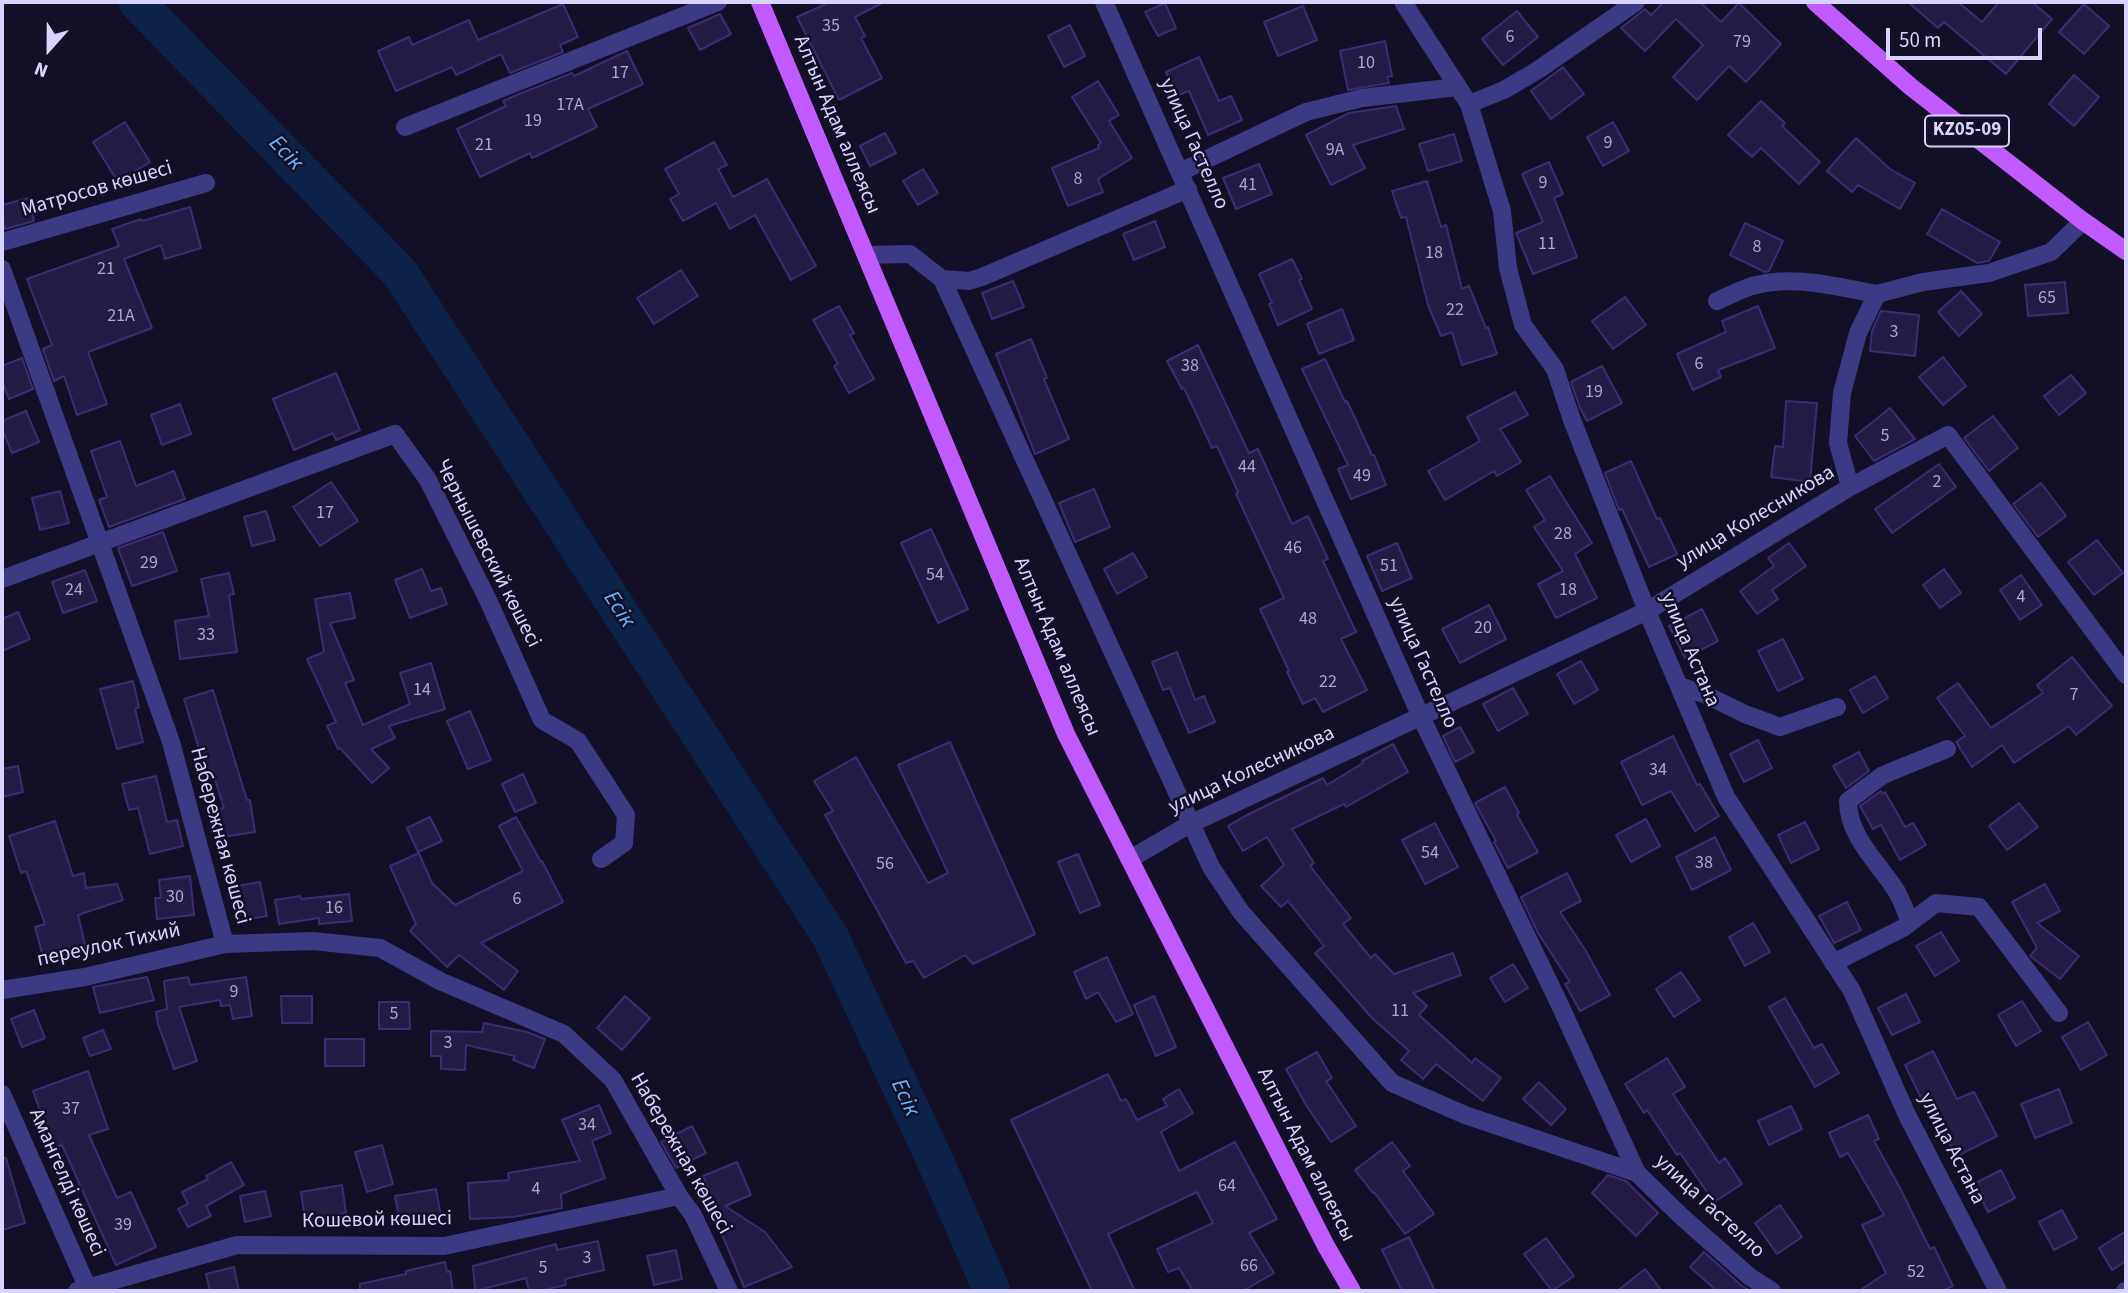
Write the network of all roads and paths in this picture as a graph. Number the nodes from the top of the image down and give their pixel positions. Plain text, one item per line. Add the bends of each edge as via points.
1 (718, 2) edge
2 (760, 2) edge
3 (1104, 2) edge
4 (1403, 2) edge
5 (1636, 2) edge
6 (1815, 2) edge
7 (1457, 87) junction
8 (1469, 104) junction
9 (405, 127) dead end
10 (1180, 172) junction
11 (206, 183) dead end
12 (1188, 189) junction
13 (2083, 221) junction
14 (2, 242) edge
15 (2126, 251) edge
16 (866, 255) junction
17 (2, 269) edge
18 (942, 279) junction
19 (1877, 294) junction
20 (1717, 301) dead end
21 (1850, 487) junction
22 (100, 544) junction
23 (2, 579) edge
24 (1647, 611) junction
25 (2126, 675) edge
26 (1679, 686) junction
27 (1837, 707) dead end
28 (1421, 717) junction
29 (1947, 749) dead end
30 (1190, 824) junction
31 (601, 859) dead end
32 (1130, 859) junction
33 (1910, 922) junction
34 (225, 944) junction
35 (1833, 963) junction
36 (2, 990) edge
37 (2059, 1013) dead end
38 (2, 1094) edge
39 (1637, 1173) junction
40 (679, 1196) junction
41 (84, 1290) edge
42 (729, 1291) edge
43 (1352, 1291) edge
44 (1772, 1291) edge
45 (1998, 1291) edge

1 - 9 street
2 - 16 main road, Алтын Адам аллеясы
3 - 10 street, улица Гастелло
4 - 7 street, улица Астана
5 - 8 street via 1538,70
6 - 13 main road, KZ05-09 via 1911,87
7 - 8 street, улица Астана
7 - 10 street via 1362,98 1306,112
8 - 24 street, улица Астана via 1502,211 1508,268 1523,325 1555,369
10 - 12 street, улица Гастелло
11 - 14 street, Матросов көшесі
12 - 18 street via 982,277
12 - 28 street, улица Гастелло
13 - 15 main road, KZ05-09
13 - 19 street via 2050,252 1989,273
16 - 18 street via 910,254
16 - 32 main road, Алтын Адам аллеясы via 1066,734
17 - 22 street, Набережная көшесі
18 - 30 street
19 - 20 street via 1782,281 1753,286
19 - 21 street via 1858,333 1842,393 1838,443
21 - 24 street, улица Колесникова
21 - 25 street, улица Колесникова via 1948,435
22 - 23 street, Чернышевский көшесі
22 - 31 street, Чернышевский көшесі via 395,434 428,480 541,720 578,741 626,815 624,843
22 - 34 street, Набережная көшесі via 171,742
24 - 26 street, улица Астана
24 - 28 street, улица Колесникова
26 - 27 street via 1780,727
26 - 35 street, улица Астана via 1726,797
28 - 30 street, улица Колесникова
28 - 39 street, улица Гастелло
29 - 33 street via 1883,775 1849,801 1848,816 1870,858 1897,892
30 - 32 street, улица Колесникова
30 - 39 street via 1210,867 1241,912 1392,1083 1465,1115
32 - 43 main road, Алтын Адам аллеясы
33 - 35 street
33 - 37 street via 1936,903 1979,906
34 - 36 street, переулок Тихий via 85,977
34 - 40 street, Набережная көшесі via 313,941 380,948 440,981 564,1034 613,1080
35 - 45 street, улица Астана via 1852,991 1908,1115
38 - 41 street, Амангелді көшесі
39 - 44 street, улица Гастелло via 1750,1277
40 - 41 street, Кошевой көшесі via 444,1246 237,1245
40 - 42 street, Набережная көшесі via 693,1215

